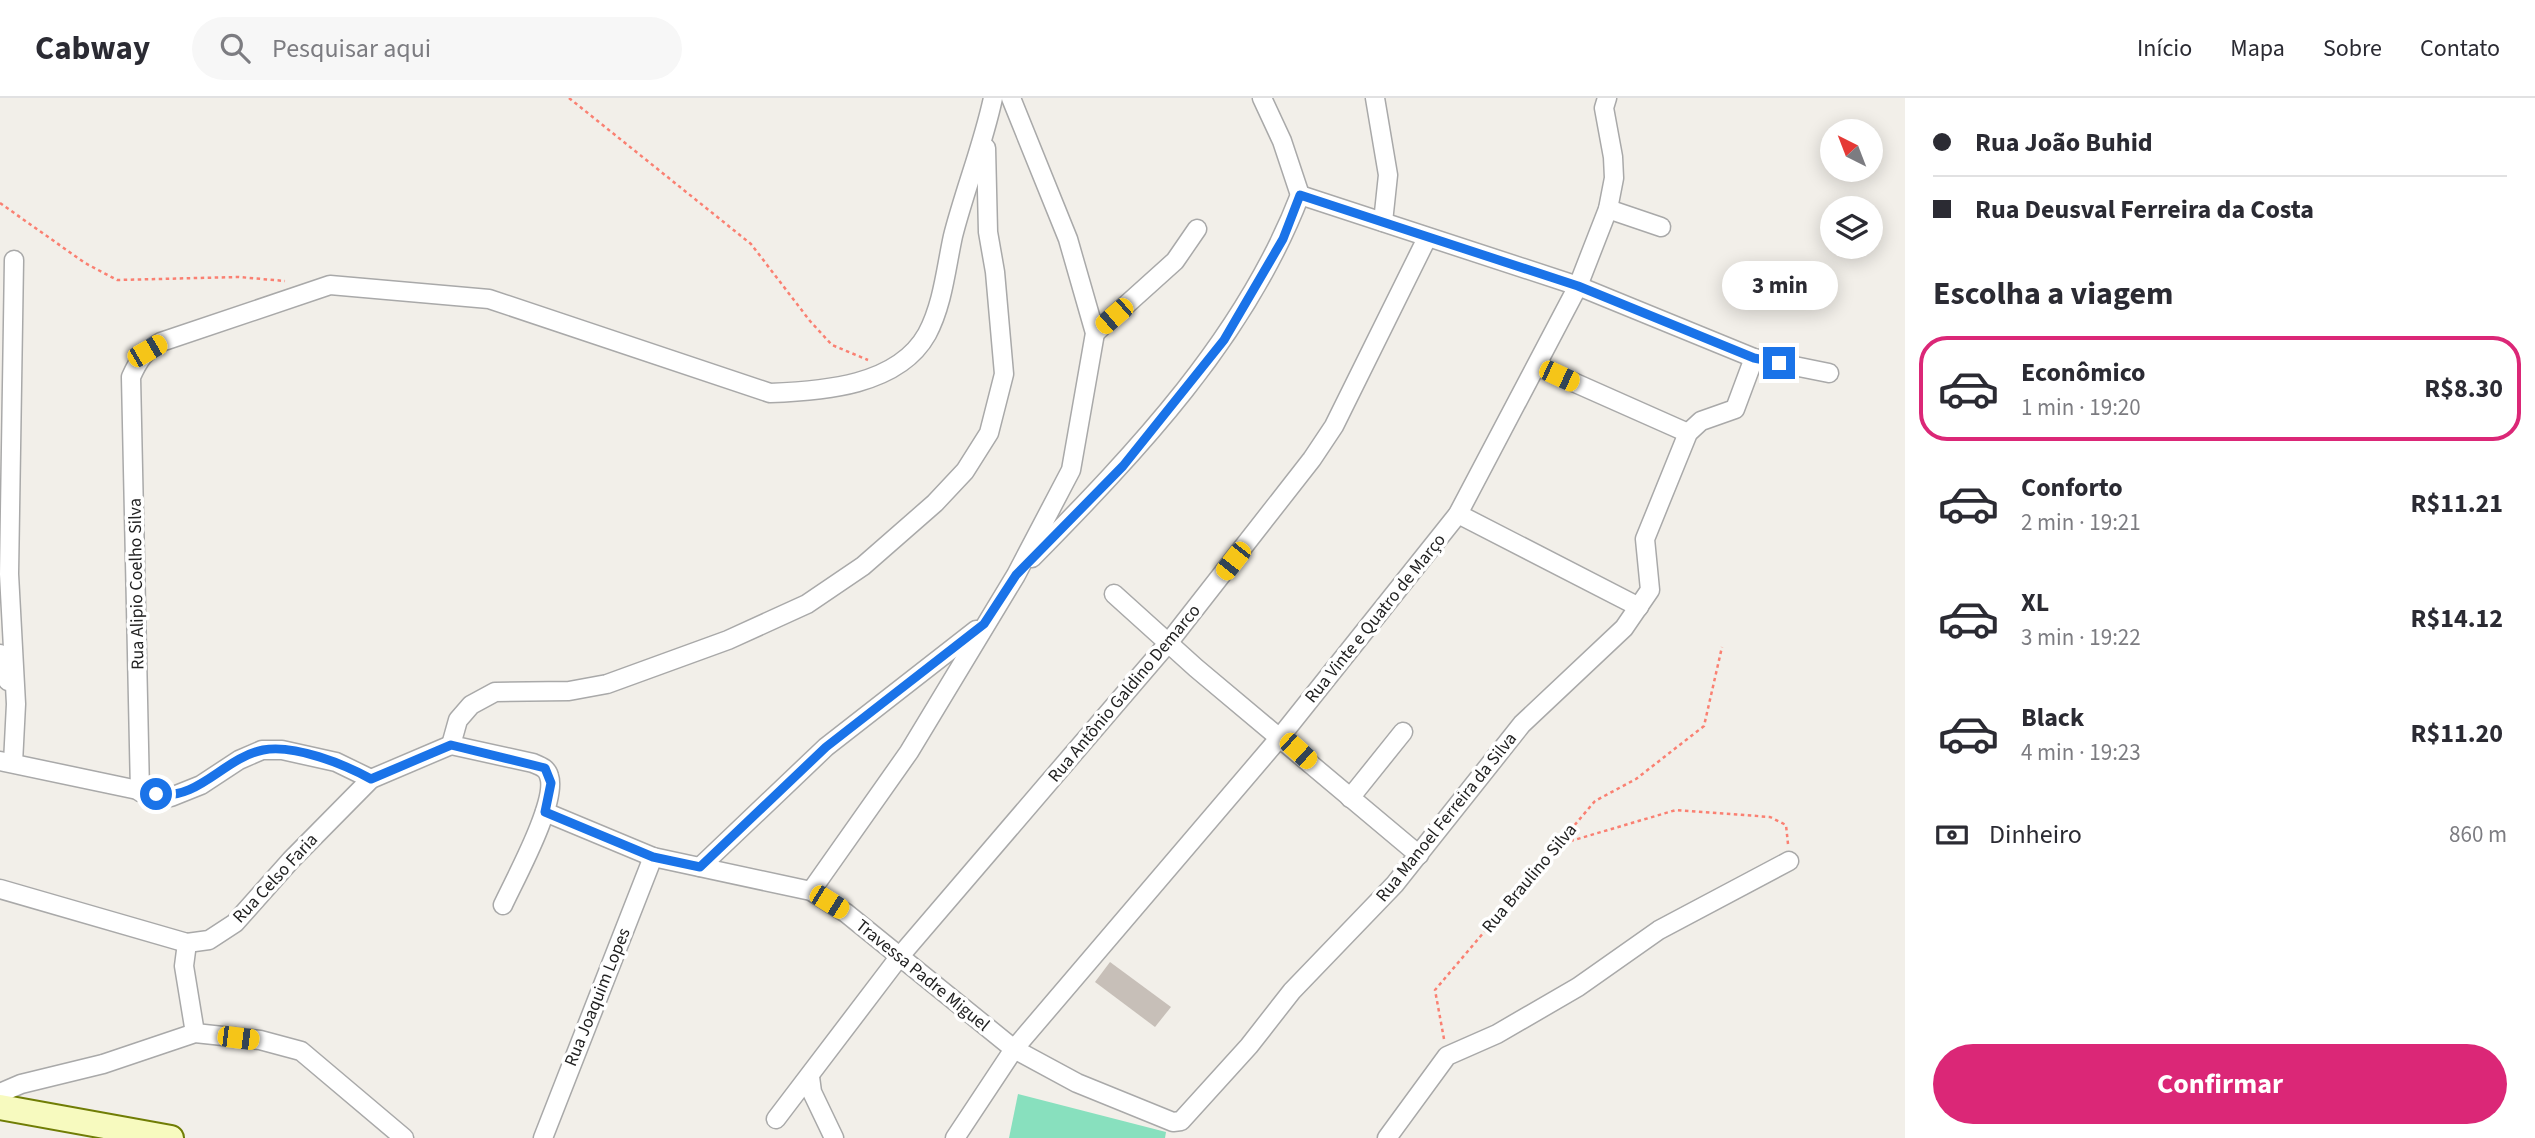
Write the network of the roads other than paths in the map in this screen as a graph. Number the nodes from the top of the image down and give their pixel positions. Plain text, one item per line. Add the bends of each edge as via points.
1 (993, 98) edge
2 (1011, 98) edge
3 (1262, 98) edge
4 (1375, 98) edge
5 (1601, 101) edge
6 (985, 134) junction
7 (1300, 195) junction
8 (1608, 209) junction
9 (1383, 222) junction
10 (1661, 227) dead end
11 (1197, 229) dead end
12 (1427, 238) junction
13 (14, 260) dead end
14 (1578, 286) junction
15 (1095, 333) junction
16 (6, 358) edge
17 (1754, 358) junction
18 (1537, 366) junction
19 (1829, 373) dead end
20 (1688, 433) junction
21 (1458, 514) junction
22 (5, 567) edge
23 (1016, 575) junction
24 (1114, 594) dead end
25 (1639, 607) junction
26 (984, 624) junction
27 (1169, 642) junction
28 (0, 654) edge
29 (16, 704) junction
30 (1404, 732) dead end
31 (1281, 736) junction
32 (451, 745) junction
33 (6, 762) edge
34 (371, 779) junction
35 (140, 792) junction
36 (1350, 798) junction
37 (545, 812) junction
38 (1419, 855) junction
39 (653, 857) junction
40 (1789, 861) road end
41 (700, 867) junction
42 (0, 889) edge
43 (811, 891) junction
44 (503, 905) dead end
45 (187, 943) junction
46 (900, 956) junction
47 (195, 1032) junction
48 (1014, 1049) junction
49 (810, 1077) junction
50 (0, 1093) edge
51 (0, 1107) edge
52 (776, 1119) dead end
53 (1173, 1122) joint
54 (122, 1133) edge
55 (171, 1138) edge
56 (404, 1138) edge
57 (542, 1138) edge
58 (834, 1138) edge
59 (955, 1138) edge
60 (1387, 1138) edge

1 - 6 street
2 - 15 street via 1068,239
3 - 7 street
4 - 9 street via 1388,175
5 - 8 street, Rua Vinte e Quatro de Março via 1613,157
6 - 32 street via 988,232 1003,373 989,433 965,471 863,566 807,604 728,640 607,684 569,691 495,692 471,705 458,720
6 - 35 street, Rua Alipio Coelho Silva via 927,335 897,366 858,383 770,393 489,299 330,285 161,342 140,357 131,377
7 - 9 street
7 - 23 street via 1283,239 1224,340 1123,466
8 - 10 street
8 - 14 street, Rua Vinte e Quatro de Março
9 - 12 street
11 - 15 street via 1175,261
12 - 14 street
12 - 27 street, Rua Antônio Galdino Demarco via 1327,438
13 - 16 street
14 - 17 street
14 - 18 street, Rua Vinte e Quatro de Março
15 - 23 street via 1071,470
16 - 22 street
17 - 19 street
17 - 20 street via 1735,409 1701,421
18 - 20 street
18 - 21 street, Rua Vinte e Quatro de Março
20 - 25 street, Rua Manoel Ferreira da Silva via 1645,539 1651,586
21 - 25 street
21 - 31 street, Rua Vinte e Quatro de Março
22 - 29 street
23 - 26 street
24 - 27 street
25 - 38 street, Rua Manoel Ferreira da Silva via 1624,628 1522,724
26 - 41 street via 826,747
26 - 43 street via 909,752
27 - 31 street
27 - 46 street, Rua Antônio Galdino Demarco
28 - 29 street
29 - 33 street
30 - 36 street
31 - 36 street
31 - 48 street, Rua Vinte e Quatro de Março
32 - 34 street, Rua Celso Faria
32 - 37 street via 545,768 551,783
33 - 35 street
34 - 35 street via 336,762 262,750 171,797
34 - 45 street, Rua Celso Faria via 235,923 209,940
36 - 38 street
37 - 39 street, Travessa Padre Miguel
37 - 44 street
38 - 53 street, Rua Manoel Ferreira da Silva via 1292,990 1190,1115
39 - 41 street, Travessa Padre Miguel
39 - 57 street, Rua Joaquim Lopes
40 - 60 street via 1659,930 1577,987 1497,1034 1447,1056
41 - 43 street, Travessa Padre Miguel
42 - 45 street
43 - 46 street, Travessa Padre Miguel
45 - 47 street via 186,994
46 - 48 street, Travessa Padre Miguel
46 - 49 street, Rua Antônio Galdino Demarco
47 - 50 street
47 - 56 street via 260,1040 301,1051
48 - 53 street, Travessa Padre Miguel via 1077,1083
48 - 59 street, Rua Vinte e Quatro de Março
49 - 52 street, Rua Antônio Galdino Demarco
49 - 58 street
51 - 54 main road
54 - 55 main road

